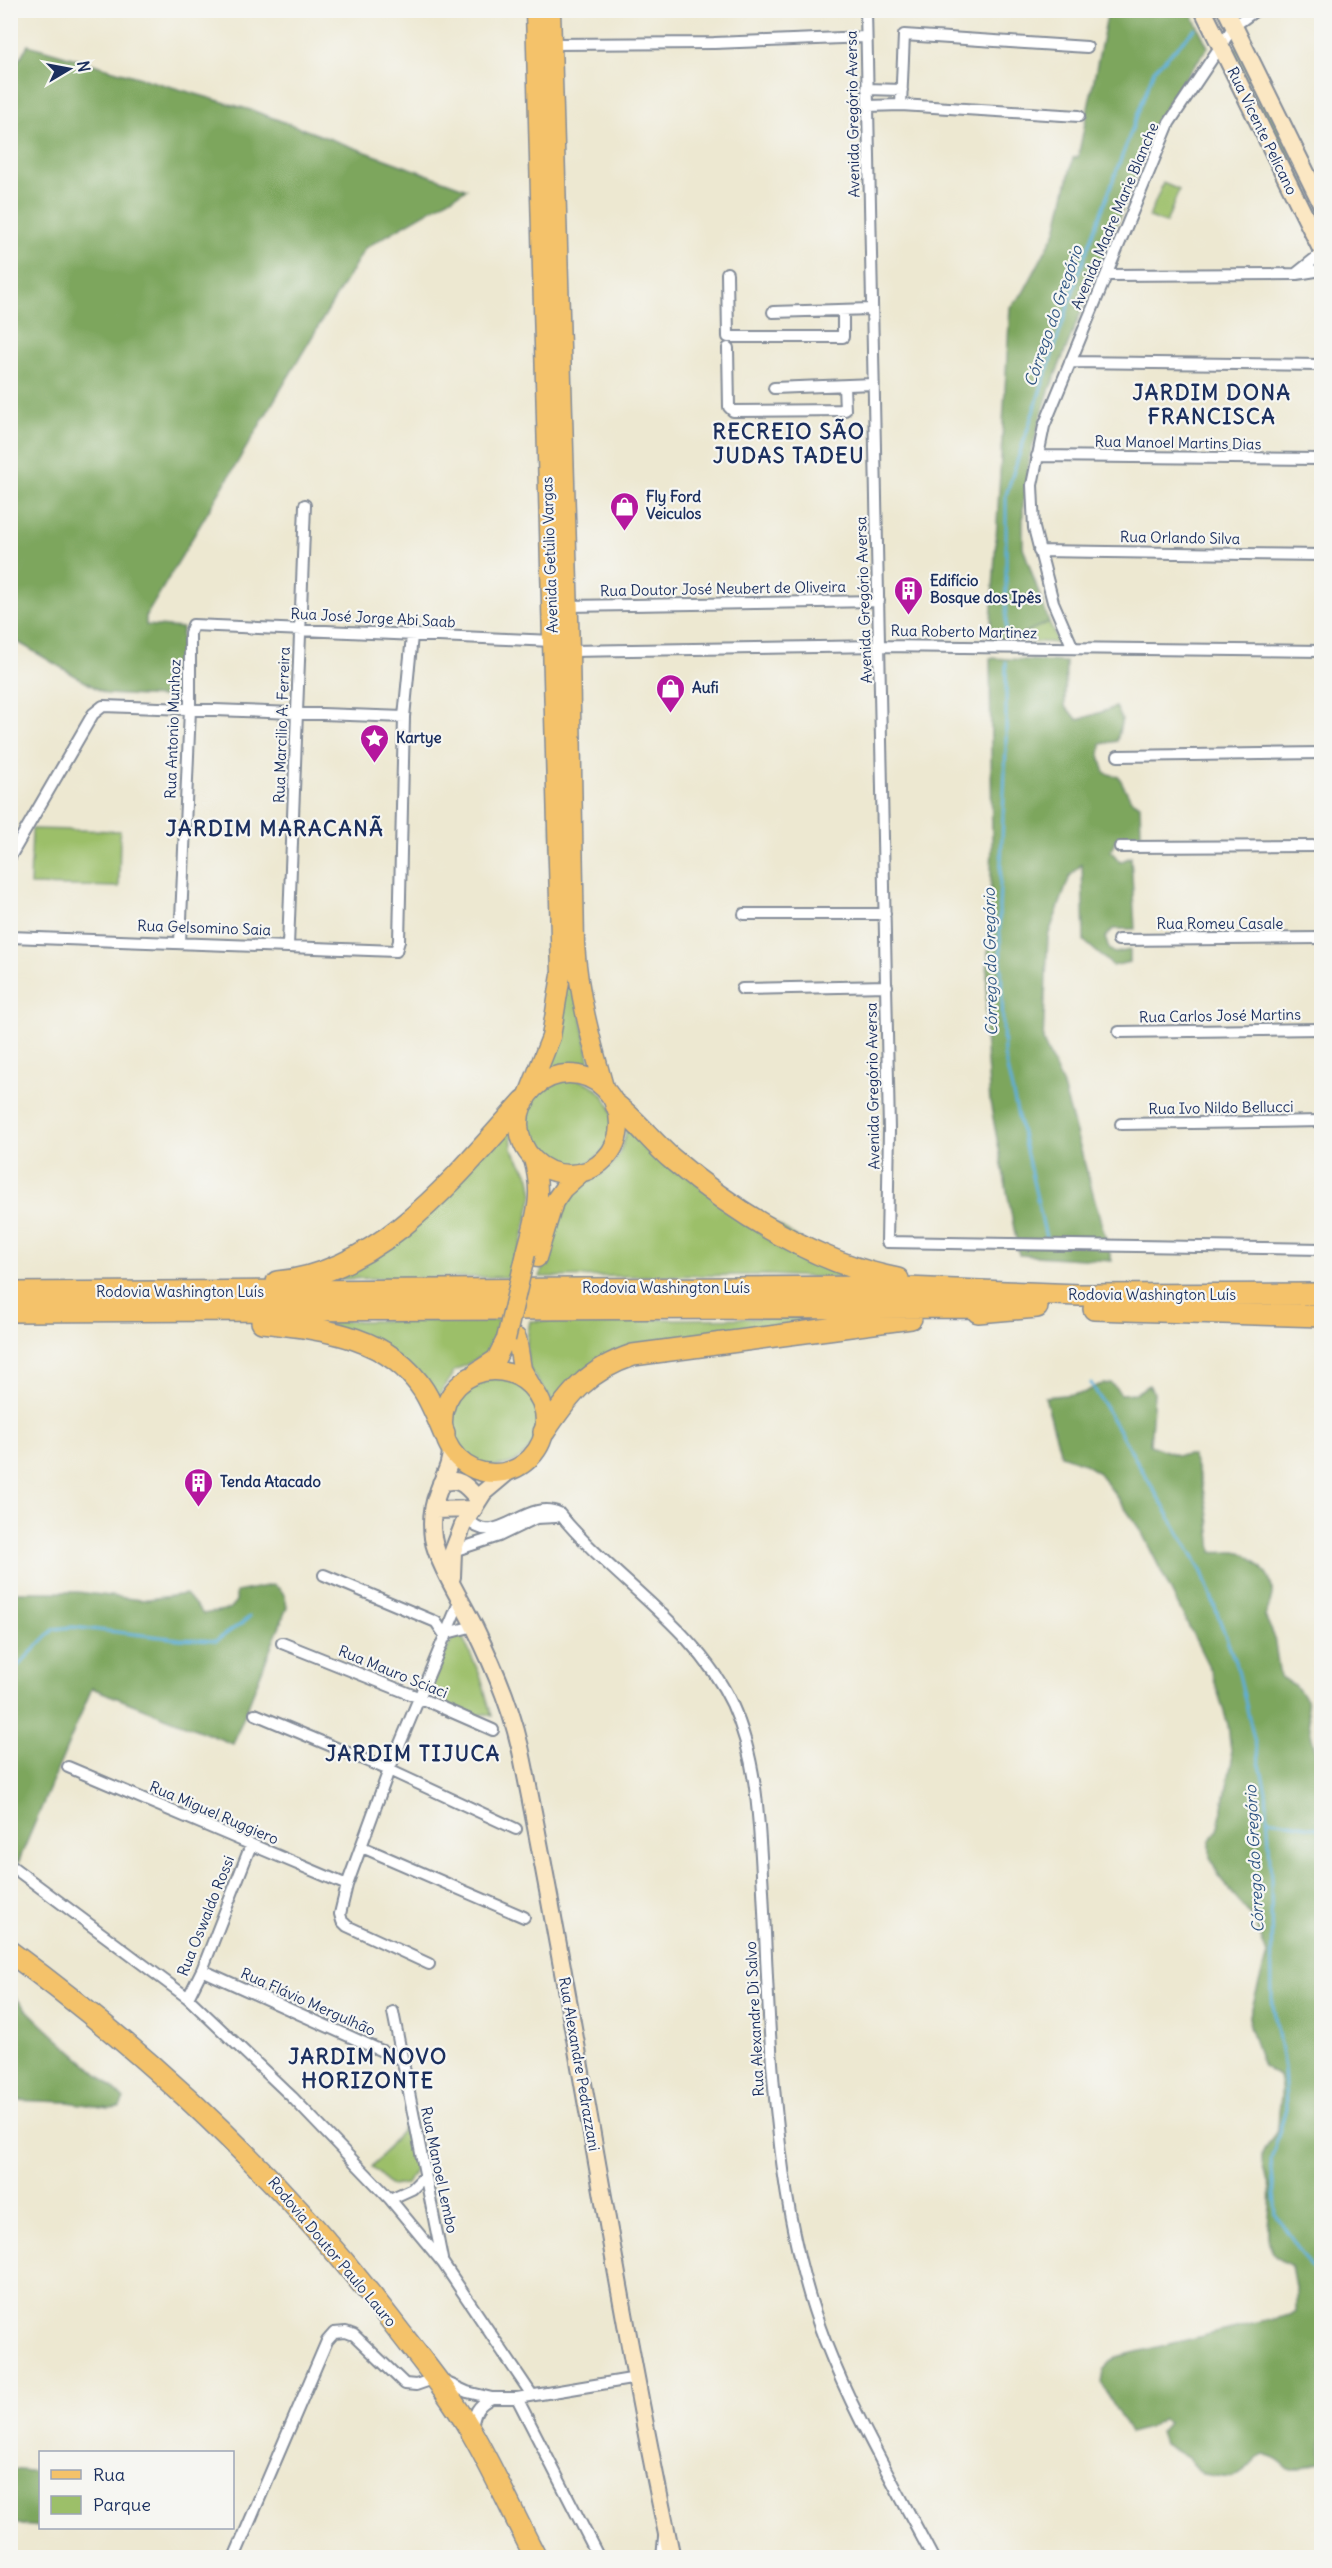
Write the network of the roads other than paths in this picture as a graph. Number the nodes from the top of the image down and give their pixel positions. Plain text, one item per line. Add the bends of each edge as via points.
1 (535, 10) edge
2 (551, 10) edge
3 (866, 10) edge
4 (1203, 10) edge
5 (1226, 10) edge
6 (1256, 10) edge
7 (1234, 26) junction
8 (866, 37) junction
9 (552, 44) junction
10 (1221, 45) junction
11 (1087, 47) dead end
12 (867, 89) junction
13 (902, 90) junction
14 (901, 105) junction
15 (868, 106) junction
16 (1079, 116) dead end
17 (1322, 205) edge
18 (1322, 252) edge
19 (1322, 270) edge
20 (726, 273) dead end
21 (1297, 274) junction
22 (1107, 275) junction
23 (871, 309) junction
24 (843, 311) junction
25 (773, 312) dead end
26 (728, 348) dead end
27 (1070, 362) junction
28 (1322, 366) edge
29 (873, 384) junction
30 (844, 386) junction
31 (774, 388) dead end
32 (1037, 456) junction
33 (1321, 461) edge
34 (305, 505) dead end
35 (1039, 551) junction
36 (1322, 555) edge
37 (879, 600) junction
38 (568, 606) junction
39 (193, 625) joint
40 (300, 630) junction
41 (412, 636) junction
42 (553, 640) junction
43 (881, 646) junction
44 (1073, 648) junction
45 (570, 651) junction
46 (1322, 651) edge
47 (190, 709) junction
48 (298, 712) junction
49 (404, 717) junction
50 (1322, 753) edge
51 (1118, 756) dead end
52 (1322, 846) edge
53 (1120, 847) dead end
54 (10, 856) edge
55 (744, 914) dead end
56 (885, 914) junction
57 (10, 937) edge
58 (1322, 938) edge
59 (1118, 940) dead end
60 (180, 943) junction
61 (288, 946) junction
62 (887, 986) junction
63 (742, 988) dead end
64 (1322, 1029) edge
65 (1119, 1032) dead end
66 (604, 1087) junction
67 (526, 1098) junction
68 (616, 1105) junction
69 (1322, 1121) edge
70 (1121, 1124) dead end
71 (533, 1159) junction
72 (581, 1173) junction
73 (1322, 1249) edge
74 (532, 1255) junction
75 (969, 1292) junction
76 (10, 1293) edge
77 (158, 1293) junction
78 (1322, 1294) edge
79 (1036, 1307) junction
80 (10, 1311) edge
81 (169, 1311) junction
82 (1322, 1316) edge
83 (511, 1339) junction
84 (469, 1377) junction
85 (533, 1388) junction
86 (544, 1432) junction
87 (447, 1441) junction
88 (509, 1472) junction
89 (441, 1483) junction
90 (474, 1509) junction
91 (434, 1510) junction
92 (562, 1517) junction
93 (432, 1535) junction
94 (453, 1551) junction
95 (324, 1575) dead end
96 (452, 1581) junction
97 (460, 1600) junction
98 (474, 1626) junction
99 (447, 1635) junction
100 (282, 1643) dead end
101 (420, 1698) junction
102 (255, 1713) dead end
103 (493, 1730) dead end
104 (68, 1767) dead end
105 (389, 1770) junction
106 (516, 1829) dead end
107 (251, 1845) junction
108 (362, 1847) junction
109 (10, 1865) edge
110 (347, 1885) junction
111 (524, 1917) dead end
112 (10, 1952) edge
113 (429, 1964) dead end
114 (202, 1970) junction
115 (188, 1998) junction
116 (393, 2012) dead end
117 (402, 2060) junction
118 (424, 2177) junction
119 (390, 2199) junction
120 (443, 2263) junction
121 (436, 2378) junction
122 (637, 2379) junction
123 (532, 2395) junction
124 (492, 2398) junction
125 (517, 2398) junction
126 (472, 2433) junction
127 (665, 2525) junction
128 (234, 2558) edge
129 (536, 2558) edge
130 (599, 2558) edge
131 (662, 2558) edge
132 (672, 2558) edge
133 (933, 2558) edge

1 - 42 main road, Avenida Getúlio Vargas
2 - 9 main road, Avenida Getúlio Vargas
3 - 8 street, Avenida Gregório Aversa
4 - 10 street, Rua Vicente Pelicano
5 - 7 street, Rua Vicente Pelicano
6 - 7 street, Avenida Madre Marie Blanche
7 - 10 street, Avenida Madre Marie Blanche
7 - 17 street, Rua Vicente Pelicano
8 - 9 street
8 - 12 street, Avenida Gregório Aversa
9 - 38 main road, Avenida Getúlio Vargas
10 - 18 street, Rua Vicente Pelicano
10 - 22 street, Avenida Madre Marie Blanche via 1169,123
11 - 13 street via 904,35
12 - 13 street
12 - 15 street, Avenida Gregório Aversa
13 - 14 street
14 - 15 street
14 - 16 street
15 - 23 street, Avenida Gregório Aversa
18 - 21 street
19 - 21 street
20 - 24 street via 728,337 843,337
21 - 22 street
22 - 27 street, Avenida Madre Marie Blanche
23 - 24 street
23 - 29 street, Avenida Gregório Aversa
24 - 25 street
26 - 30 street via 730,410 845,410
27 - 28 street
27 - 32 street, Avenida Madre Marie Blanche via 1044,426
29 - 30 street
29 - 37 street, Avenida Gregório Aversa
30 - 31 street
32 - 33 street, Rua Manoel Martins Dias
32 - 35 street, Avenida Madre Marie Blanche via 1032,485
34 - 40 street, Rua Marcilio A. Ferreira
35 - 36 street, Rua Orlando Silva
35 - 44 street, Avenida Madre Marie Blanche via 1053,602
37 - 38 street, Rua Doutor José Neubert de Oliveira
37 - 43 street, Avenida Gregório Aversa
38 - 45 main road, Avenida Getúlio Vargas
39 - 40 street, Rua José Jorge Abi Saab
39 - 47 street, Rua Antonio Munhoz
40 - 41 street, Rua José Jorge Abi Saab
40 - 48 street, Rua Marcilio A. Ferreira
41 - 42 street, Rua José Jorge Abi Saab
41 - 49 street
42 - 67 main road, Avenida Getúlio Vargas via 561,975 550,1037
43 - 44 street, Rua Roberto Martinez
43 - 45 street, Rua Roberto Martinez
43 - 56 street, Avenida Gregório Aversa
44 - 46 street, Rua Roberto Martinez
45 - 66 main road, Avenida Getúlio Vargas via 577,975
47 - 48 street
47 - 54 street via 102,706 93,714
47 - 60 street, Rua Antonio Munhoz
48 - 49 street
48 - 61 street, Rua Marcilio A. Ferreira
49 - 61 street, Rua Gelsomino Saia via 396,951
50 - 51 street
52 - 53 street
55 - 56 street
56 - 62 street, Avenida Gregório Aversa
57 - 60 street, Rua Gelsomino Saia
58 - 59 street, Rua Romeu Casale
60 - 61 street, Rua Gelsomino Saia
62 - 63 street
62 - 73 street, Avenida Gregório Aversa via 887,1242
64 - 65 street, Rua Carlos José Martins
66 - 67 main road via 590,1077 556,1074 540,1082
66 - 68 main road
67 - 71 main road via 519,1116 519,1131
67 - 77 highway via 490,1141 412,1218 358,1258 287,1281
68 - 72 main road via 618,1139 610,1155
68 - 75 highway via 696,1179 785,1237 885,1277
69 - 70 street, Rua Ivo Nildo Bellucci
71 - 72 main road via 555,1172
71 - 74 main road via 540,1202
72 - 74 main road via 562,1189 554,1202
74 - 83 main road, bridge
75 - 77 highway, Rodovia Washington Luís via 804,1287
75 - 78 highway, Rodovia Washington Luís
76 - 77 highway, Rodovia Washington Luís
79 - 81 highway, Rodovia Washington Luís
79 - 82 highway, Rodovia Washington Luís
79 - 86 highway via 921,1316 633,1354 588,1377 564,1402
80 - 81 highway, Rodovia Washington Luís
81 - 87 highway via 326,1330 366,1342 412,1376 424,1391
83 - 84 main road via 496,1359
83 - 85 main road
84 - 85 main road via 485,1371 503,1371
84 - 87 main road via 450,1395 443,1420
85 - 86 main road via 545,1417
86 - 88 main road via 532,1457
87 - 88 main road via 462,1462 476,1470
87 - 89 street, Rua Alexandre Pedrazzani via 451,1462
88 - 90 street, Rua Alexandre Pedrazzani via 484,1492
89 - 90 street via 455,1480 466,1484
89 - 91 street, Rua Alexandre Pedrazzani
90 - 91 street
90 - 92 street via 476,1527 487,1530 539,1510 555,1511
90 - 94 street, Rua Alexandre Pedrazzani via 455,1540
91 - 93 street, Rua Alexandre Pedrazzani
92 - 94 street via 536,1518 499,1536
92 - 133 street, Rua Alexandre Di Salvo via 697,1652 720,1680 743,1733 758,1800 778,2129 798,2245 839,2377
93 - 94 street
93 - 96 street, Rua Alexandre Pedrazzani
94 - 96 street, Rua Alexandre Pedrazzani
95 - 99 street via 436,1622
96 - 97 street, Rua Alexandre Pedrazzani
97 - 98 street, Rua Alexandre Pedrazzani
97 - 99 street
98 - 99 street
98 - 122 street, Rua Alexandre Pedrazzani via 517,1731
99 - 101 street
100 - 101 street, Rua Mauro Sciaci
101 - 103 street, Rua Mauro Sciaci
101 - 105 street
102 - 105 street
104 - 107 street, Rua Miguel Ruggiero
105 - 106 street
105 - 108 street
107 - 110 street, Rua Miguel Ruggiero
107 - 114 street, Rua Oswaldo Rossi
108 - 110 street
108 - 111 street
109 - 115 street
110 - 113 street via 340,1914 344,1923
112 - 121 highway, Rodovia Doutor Paulo Lauro via 143,2057 257,2164 311,2221
114 - 115 street, Rua Oswaldo Rossi
114 - 117 street, Rua Flávio Mergulhão
115 - 119 street via 292,2097
116 - 117 street, Rua Manoel Lembo
117 - 118 street, Rua Manoel Lembo
118 - 119 street via 412,2190
118 - 120 street, Rua Manoel Lembo
119 - 120 street
120 - 123 street
121 - 124 street
121 - 126 highway, Rodovia Doutor Paulo Lauro
121 - 128 street via 416,2385 405,2384 354,2336 334,2333 327,2341
122 - 123 street
122 - 127 street, Rua Alexandre Pedrazzani
123 - 125 street
124 - 125 street
124 - 126 street via 476,2410
125 - 130 street
126 - 129 highway, Rodovia Doutor Paulo Lauro
127 - 131 street
127 - 132 street, Rua Alexandre Pedrazzani

